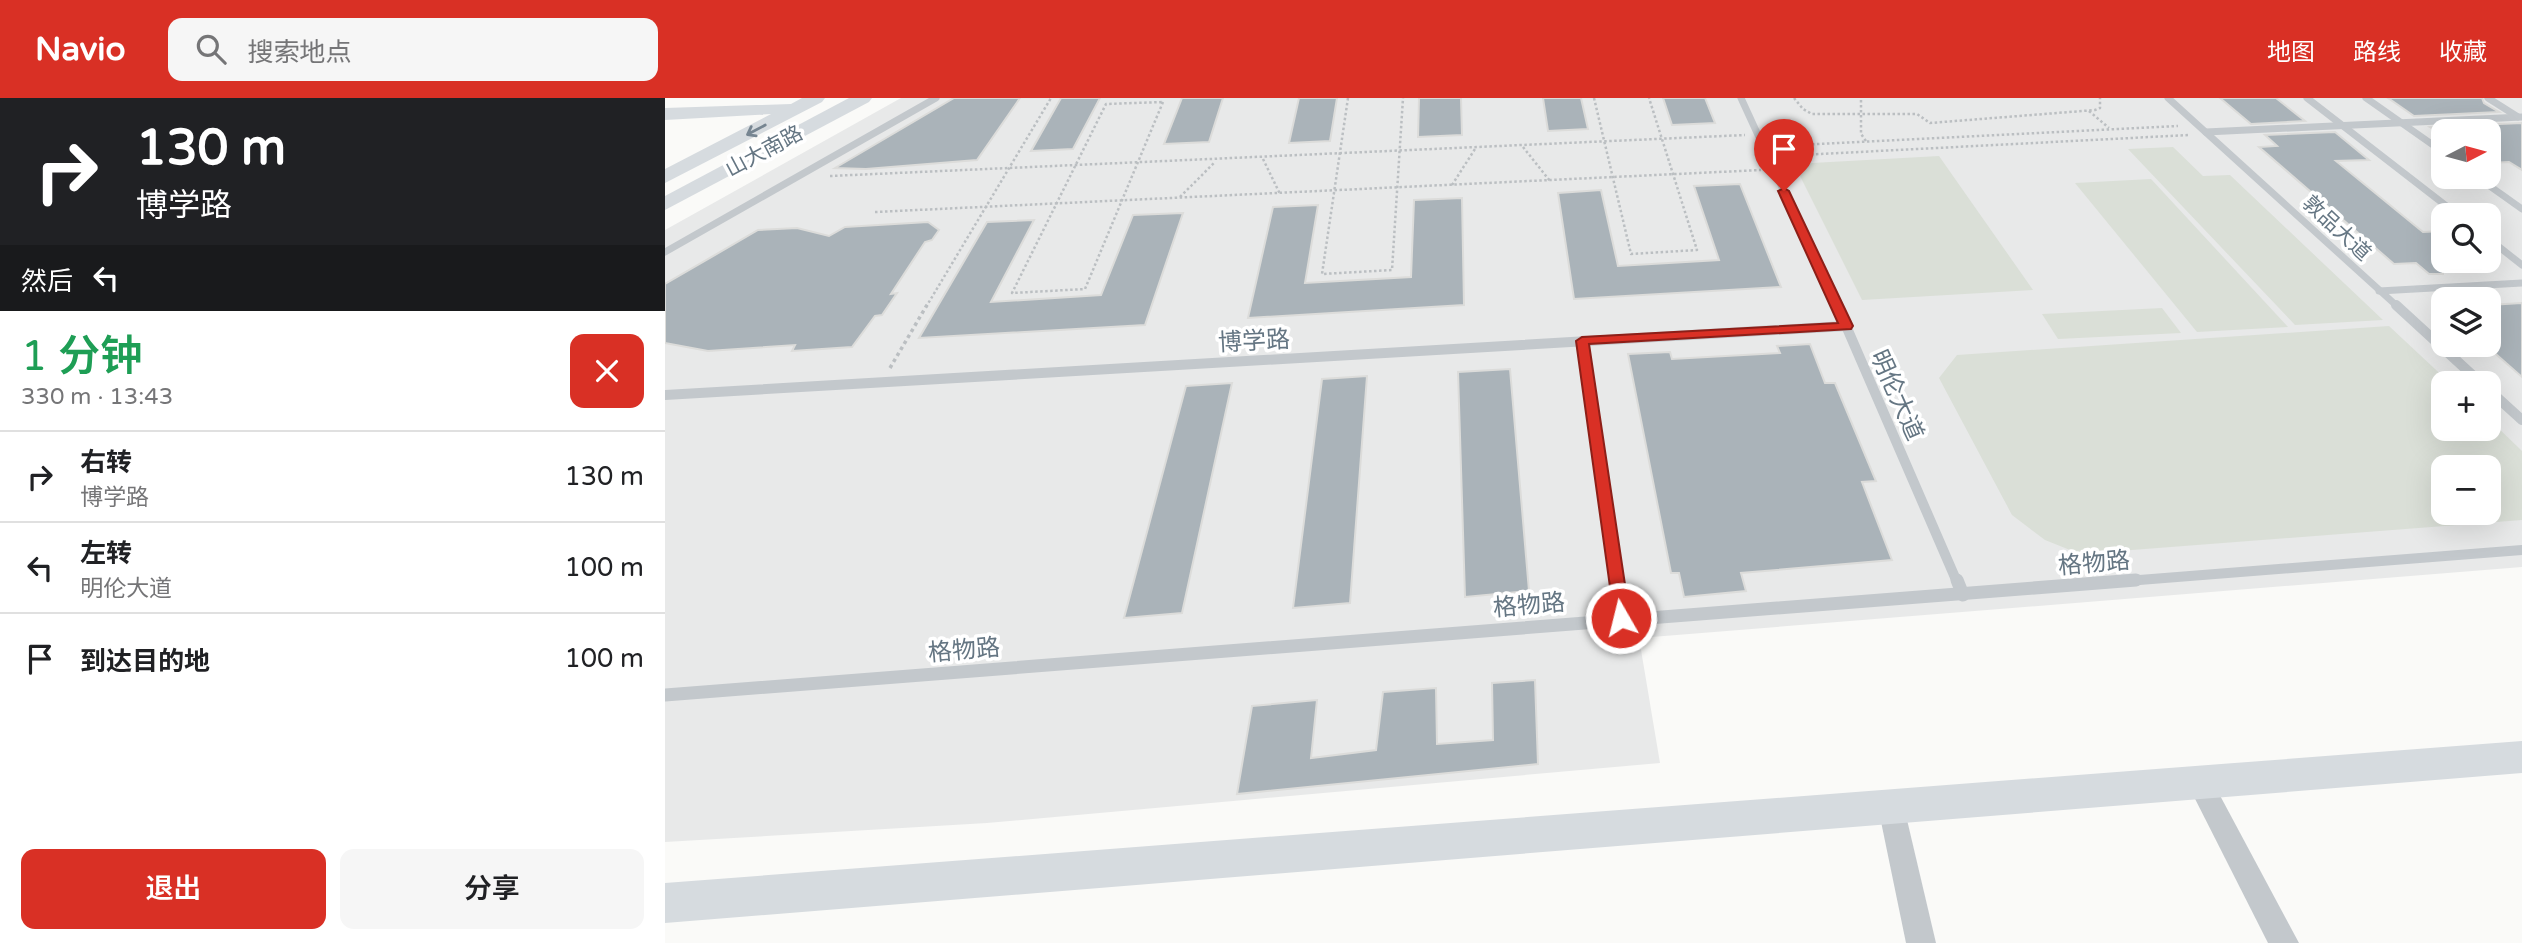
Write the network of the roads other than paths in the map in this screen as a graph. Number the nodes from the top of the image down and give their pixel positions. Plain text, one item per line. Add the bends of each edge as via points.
1 (816, 98) edge
2 (863, 98) edge
3 (936, 98) edge
4 (1741, 98) edge
5 (2168, 98) edge
6 (2307, 98) edge
7 (2366, 98) edge
8 (2488, 98) edge
9 (799, 107) junction
10 (665, 114) edge
11 (2520, 118) edge
12 (2401, 122) junction
13 (2343, 125) junction
14 (2207, 133) junction
15 (2431, 143) edge
16 (665, 177) edge
17 (2494, 189) edge
18 (2443, 203) edge
19 (665, 204) edge
20 (2522, 209) edge
21 (2501, 248) edge
22 (665, 252) edge
23 (2522, 265) edge
24 (2522, 282) edge
25 (2379, 290) junction
26 (1846, 326) junction
27 (1582, 341) junction
28 (2468, 371) edge
29 (665, 395) edge
30 (2501, 401) edge
31 (2522, 421) edge
32 (2522, 550) edge
33 (1963, 595) junction
34 (1621, 618) junction
35 (665, 695) edge
36 (2522, 757) edge
37 (2200, 783) junction
38 (1891, 807) junction
39 (665, 903) edge
40 (1921, 943) edge
41 (2284, 943) edge

1 - 9 main road, 山大南路
2 - 19 main road, 山大南路
3 - 22 lane
4 - 26 lane, 明伦大道
5 - 14 lane, 敦品大道
6 - 13 lane
7 - 12 lane
8 - 11 lane
9 - 10 main road
9 -> 16 main road, 山大南路
11 - 12 lane
12 - 13 lane
12 - 15 lane
13 - 14 lane
13 - 18 lane
14 - 25 lane, 敦品大道
17 - 20 lane
21 - 23 lane
24 - 25 lane
25 - 28 lane, 敦品大道
26 - 27 lane, 博学路
26 - 33 lane, 明伦大道
27 - 29 lane, 博学路
27 - 34 lane
30 - 31 lane
32 - 33 lane, 格物路
33 - 34 lane, 格物路
34 - 35 lane, 格物路
36 - 37 main road
37 - 38 main road
37 - 41 street
38 - 39 main road
38 - 40 street

